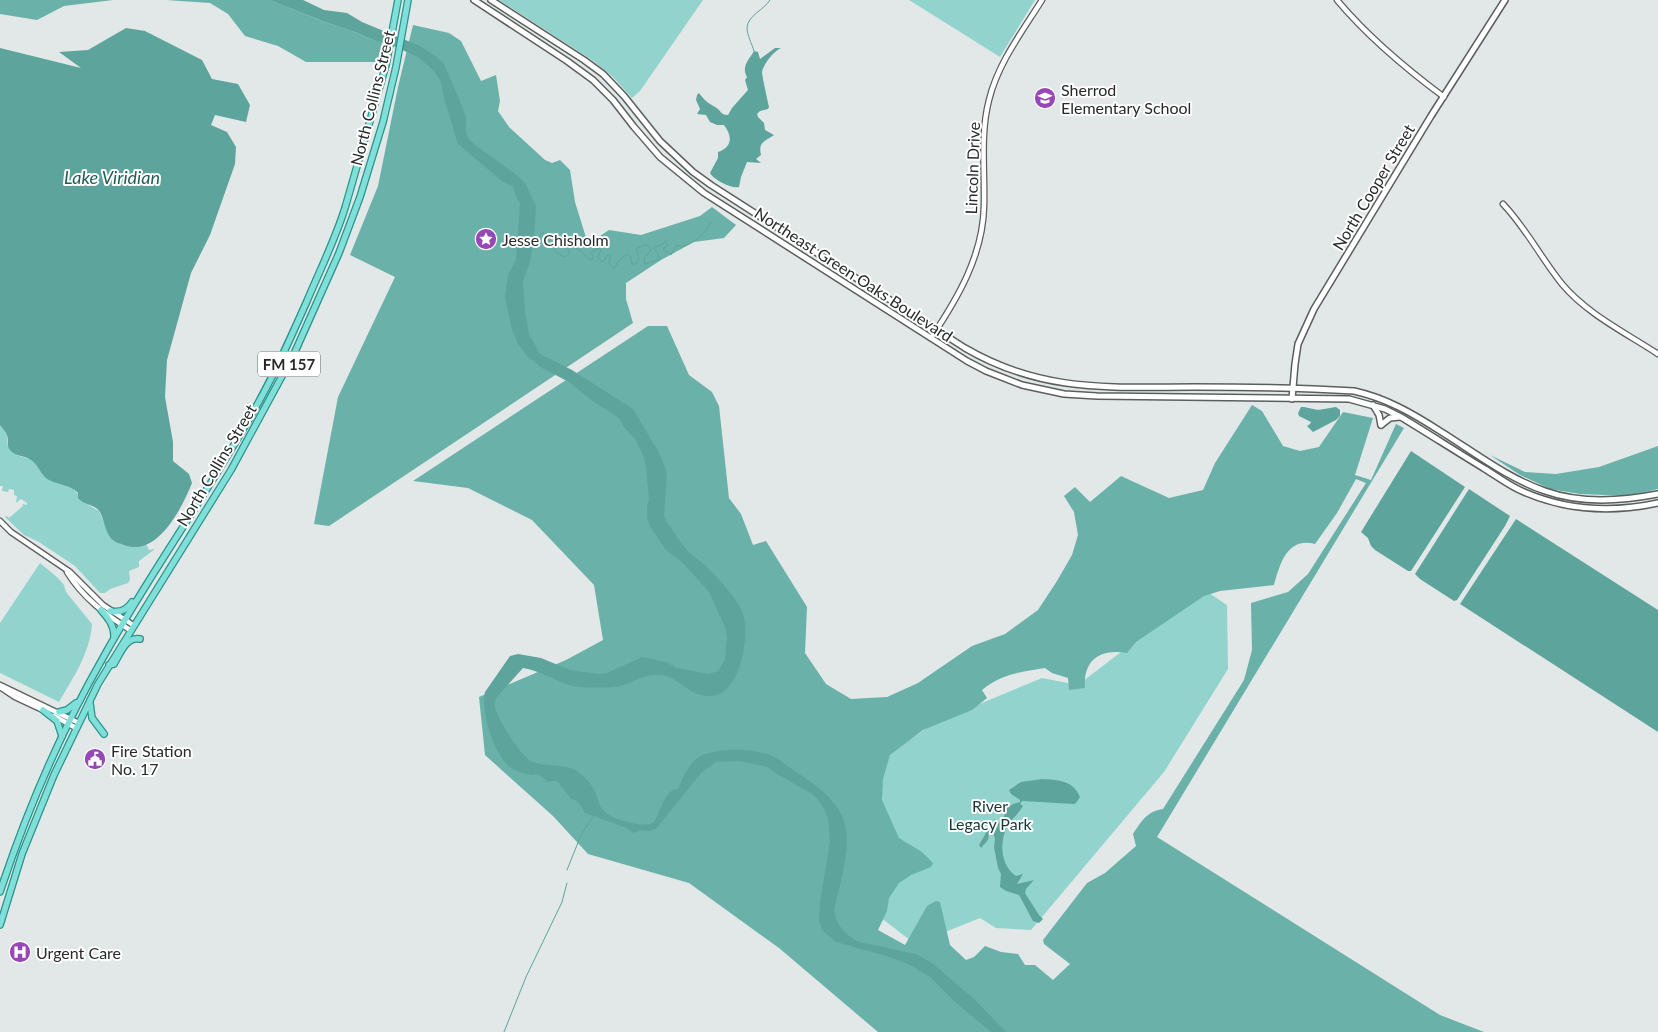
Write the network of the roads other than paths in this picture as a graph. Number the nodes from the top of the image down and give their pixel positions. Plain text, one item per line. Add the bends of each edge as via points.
1 (398, 0) edge
2 (408, 0) edge
3 (474, 0) edge
4 (487, 0) edge
5 (491, 0) edge
6 (1042, 0) edge
7 (1337, 0) edge
8 (1505, 0) edge
9 (483, 6) junction
10 (1444, 96) junction
11 (1503, 204) dead end
12 (937, 330) junction
13 (932, 338) junction
14 (1658, 354) edge
15 (1220, 388) junction
16 (1293, 390) junction
17 (1220, 397) junction
18 (261, 398) junction
19 (1292, 399) junction
20 (269, 402) junction
21 (1373, 405) junction
22 (1401, 417) junction
23 (1658, 494) edge
24 (1658, 503) edge
25 (0, 521) edge
26 (67, 570) junction
27 (142, 592) junction
28 (101, 610) junction
29 (110, 611) junction
30 (124, 622) junction
31 (132, 627) junction
32 (114, 638) junction
33 (140, 639) dead end
34 (109, 664) junction
35 (0, 686) edge
36 (83, 696) junction
37 (90, 702) junction
38 (43, 710) junction
39 (59, 712) junction
40 (69, 721) junction
41 (78, 725) junction
42 (104, 734) dead end
43 (62, 736) junction
44 (0, 892) edge
45 (0, 925) edge

1 - 18 main road, North Collins Street / FM 157 via 386,65 339,228
2 - 20 main road, North Collins Street / FM 157 via 381,130 348,231 294,354
3 - 9 main road, Northeast Green Oaks Boulevard
4 - 9 main road
5 - 12 main road, Northeast Green Oaks Boulevard via 602,74 660,141 699,176
6 - 12 street, Lincoln Drive via 996,78 983,134 984,206 980,238 968,274
7 - 10 street via 1386,52
8 - 10 main road, North Cooper Street
9 - 13 main road, Northeast Green Oaks Boulevard via 594,80 660,157 704,193
10 - 16 main road, North Cooper Street via 1314,309 1298,344
11 - 14 street via 1576,298
12 - 13 street, Lincoln Drive
12 - 15 main road, Northeast Green Oaks Boulevard via 981,357 1027,376 1097,387
13 - 17 main road, Northeast Green Oaks Boulevard via 986,371 1046,391 1097,396
15 - 16 main road, Northeast Green Oaks Boulevard
15 - 17 main road
16 - 19 main road, North Cooper Street
16 - 23 main road, Northeast Green Oaks Boulevard via 1354,391 1388,401 1515,478 1546,492 1602,500
17 - 19 main road, Northeast Green Oaks Boulevard
18 - 20 main road
18 - 27 main road, North Collins Street / FM 157
19 - 21 main road, Northeast Green Oaks Boulevard via 1349,399
20 - 31 main road, North Collins Street / FM 157 via 231,470
21 - 22 main road, Northeast Green Oaks Boulevard
21 - 22 main road via 1380,425 1390,418
22 - 24 main road, Northeast Green Oaks Boulevard via 1522,492 1547,501 1606,510
25 - 26 street
26 - 28 street via 83,593
26 - 29 street
27 - 29 main road via 125,609
27 - 30 main road, North Collins Street / FM 157
28 - 30 street
28 - 32 main road via 110,620
29 - 30 street
30 - 31 street
30 - 32 main road, North Collins Street / FM 157
31 - 34 main road, North Collins Street / FM 157
32 - 36 main road, North Collins Street / FM 157
33 - 34 main road via 128,642 114,664
34 - 37 main road, North Collins Street / FM 157
35 - 38 street
35 - 39 street
36 - 39 main road via 73,706
36 - 40 main road, North Collins Street / FM 157
37 - 41 main road, North Collins Street / FM 157
37 - 42 main road via 92,718
38 - 40 street
38 - 43 main road via 57,722
39 - 40 street
40 - 41 street
40 - 43 main road, North Collins Street / FM 157
41 - 45 main road, North Collins Street / FM 157 via 23,852
43 - 44 main road, North Collins Street / FM 157 via 44,772

